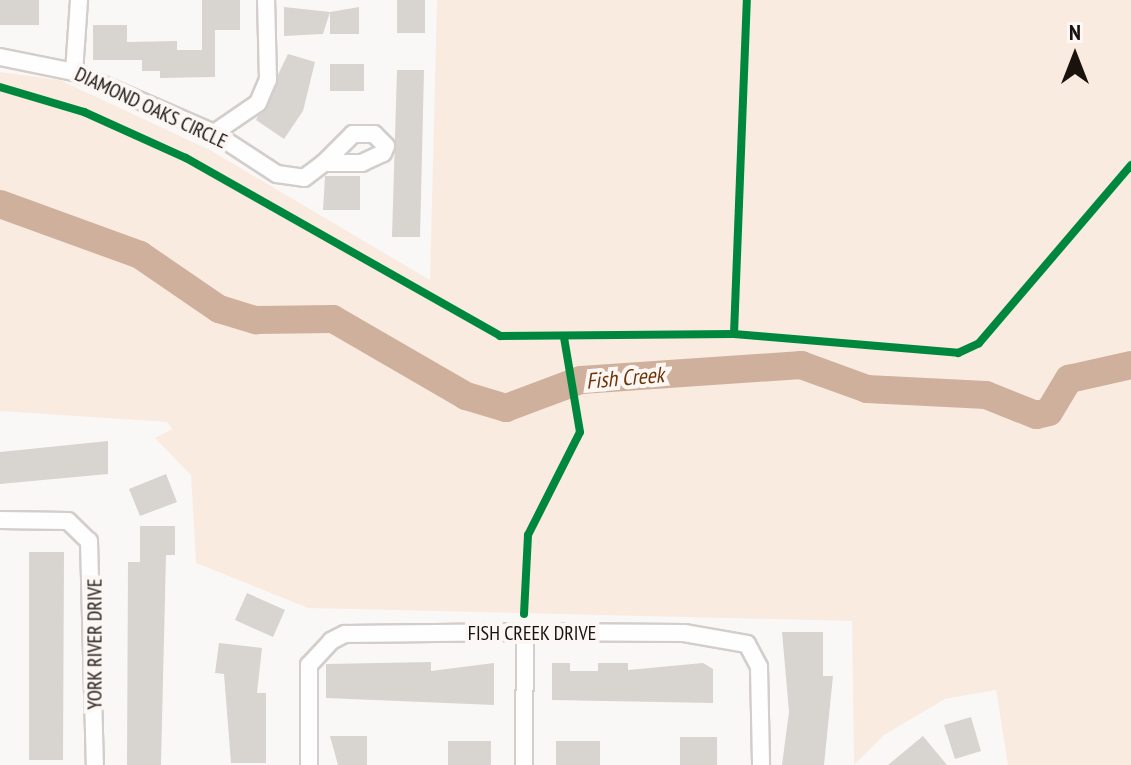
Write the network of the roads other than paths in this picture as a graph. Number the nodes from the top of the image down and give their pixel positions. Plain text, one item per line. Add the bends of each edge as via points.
1 (79, 0) edge
2 (266, 0) edge
3 (0, 57) edge
4 (74, 72) junction
5 (214, 133) junction
6 (324, 163) dead end
7 (0, 520) edge
8 (525, 632) junction
9 (95, 765) edge
10 (309, 765) edge
11 (524, 765) edge
12 (761, 765) edge

1 - 4 street
2 - 5 street via 268,80 258,103
3 - 4 street, DIAMOND OAKS CIRCLE
4 - 5 street, DIAMOND OAKS CIRCLE
5 - 6 street, DIAMOND OAKS CIRCLE via 294,179
7 - 9 street, YORK RIVER DRIVE via 68,521 79,528 94,556
8 - 10 street, FISH CREEK DRIVE via 345,634 319,648 309,665
8 - 11 street
8 - 12 street, FISH CREEK DRIVE via 684,633 747,644 759,667

